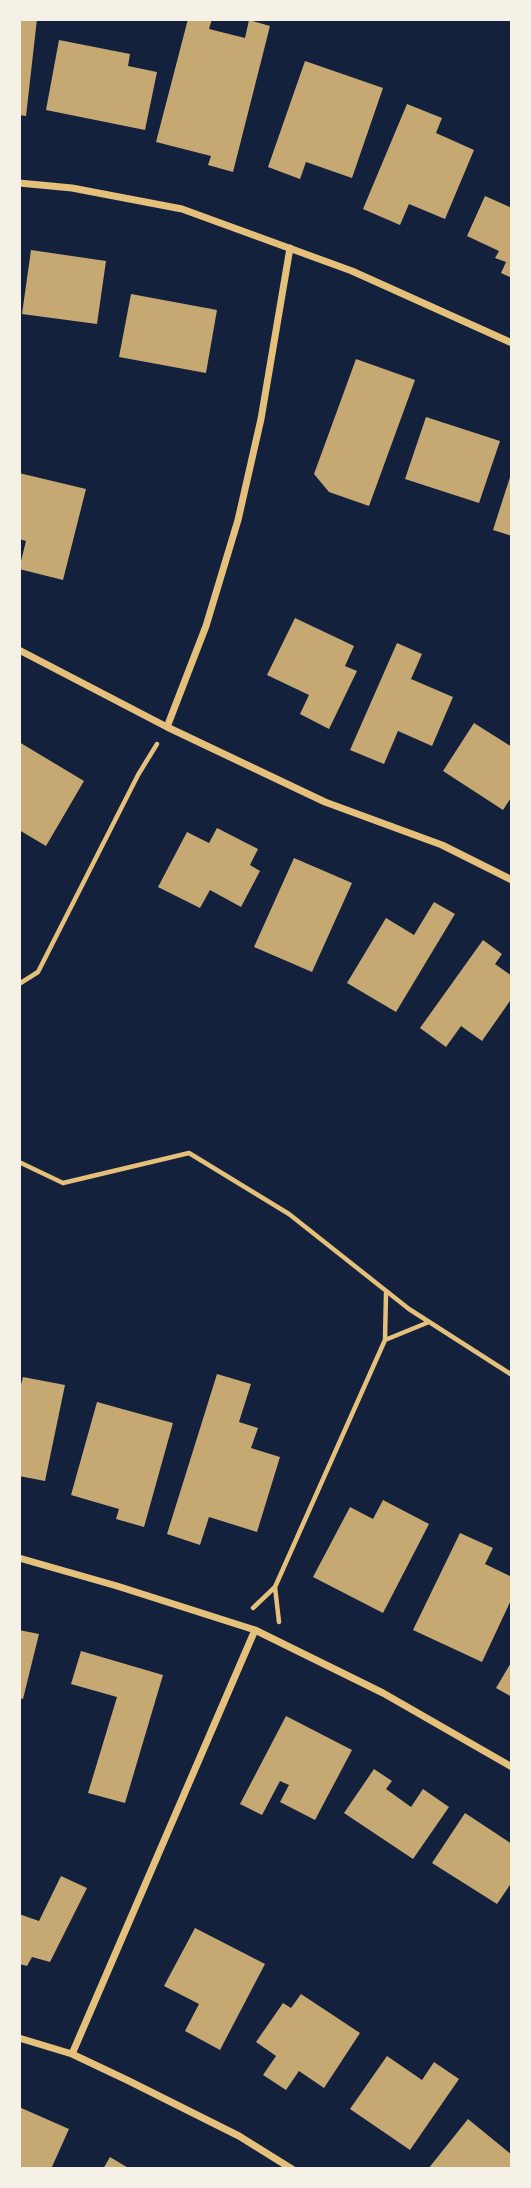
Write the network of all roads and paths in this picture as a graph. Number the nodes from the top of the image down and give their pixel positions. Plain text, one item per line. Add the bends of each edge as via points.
1 (19, 183) edge
2 (290, 248) junction
3 (512, 343) edge
4 (19, 650) edge
5 (167, 727) junction
6 (512, 880) edge
7 (19, 984) edge
8 (19, 1162) edge
9 (386, 1292) junction
10 (429, 1322) junction
11 (384, 1340) junction
12 (512, 1375) edge
13 (19, 1558) edge
14 (275, 1587) junction
15 (235, 1624) junction
16 (255, 1630) junction
17 (282, 1644) junction
18 (512, 1767) edge
19 (19, 2038) edge
20 (72, 2054) junction
21 (292, 2169) edge

1 - 2 street via 183,209
2 - 3 street
2 - 5 street via 261,419 238,520 206,626
4 - 5 street
5 - 6 street via 325,802 442,845
5 - 7 path via 38,972
8 - 9 path via 63,1183 189,1153 289,1214
9 - 10 path
9 - 11 path
10 - 11 path
10 - 12 path
11 - 14 path
13 - 15 street
14 - 15 path
14 - 17 path
15 - 16 street
16 - 17 street
16 - 20 street
17 - 18 street via 383,1693
19 - 20 street
20 - 21 street via 239,2136

